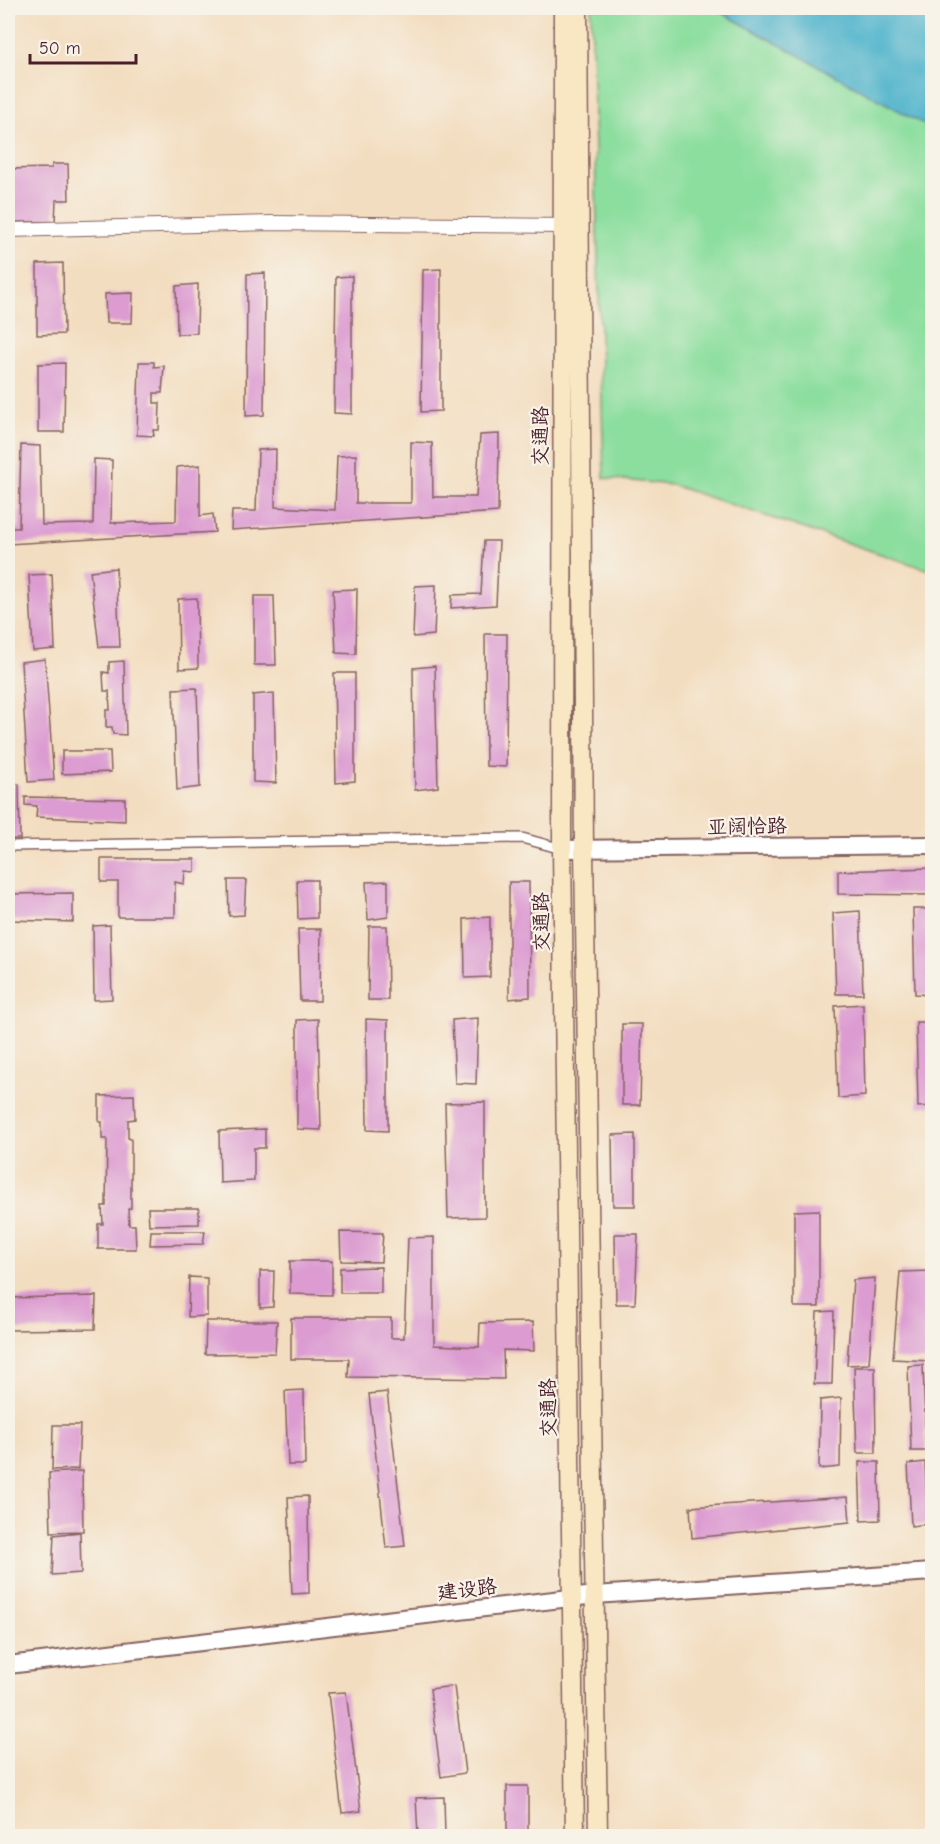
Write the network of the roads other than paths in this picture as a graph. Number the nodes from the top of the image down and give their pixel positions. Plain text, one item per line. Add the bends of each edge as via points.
1 (563, 8) edge
2 (578, 8) edge
3 (563, 226) junction
4 (8, 230) edge
5 (933, 845) edge
6 (8, 846) edge
7 (562, 849) junction
8 (584, 849) junction
9 (933, 1572) edge
10 (594, 1595) junction
11 (573, 1597) junction
12 (8, 1665) edge
13 (575, 1836) edge
14 (598, 1836) edge

1 - 3 main road, 交通路
2 - 8 main road
3 - 4 street via 271,223
3 - 7 main road, 交通路
5 - 8 street, 亚阔恰路
6 - 7 street via 522,838
7 - 8 street, 亚阔恰路
7 - 11 main road, 交通路
8 - 10 main road
9 - 10 street, 建设路
10 - 11 street, 建设路
10 - 14 main road
11 - 12 street, 建设路
11 - 13 main road, 交通路

